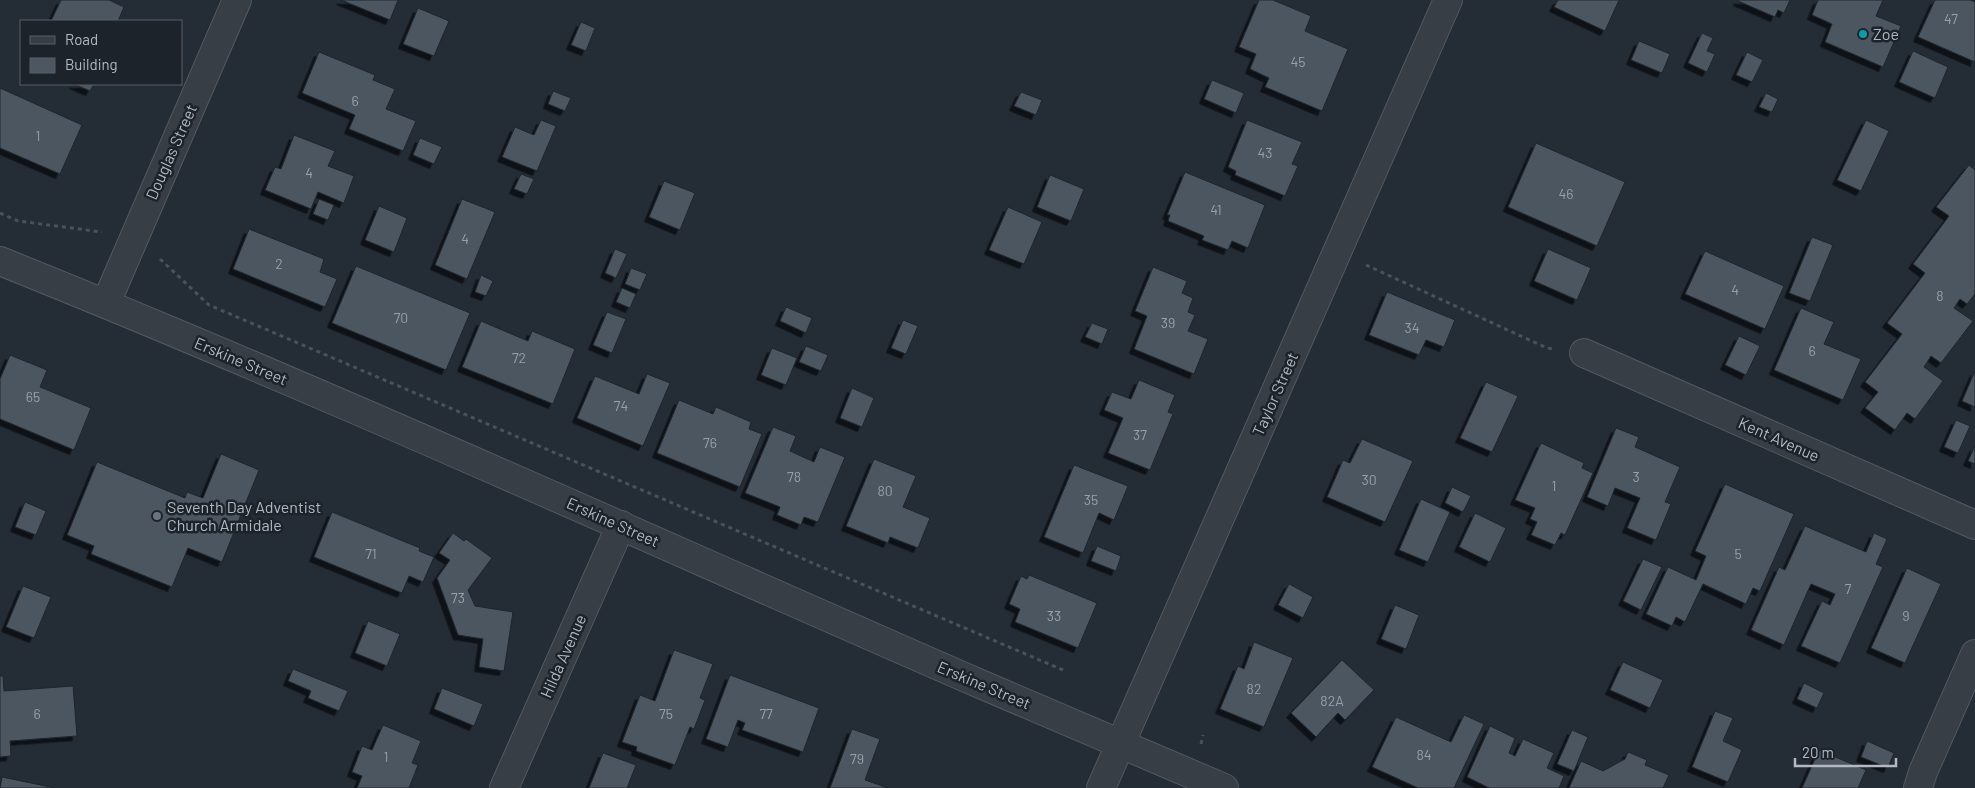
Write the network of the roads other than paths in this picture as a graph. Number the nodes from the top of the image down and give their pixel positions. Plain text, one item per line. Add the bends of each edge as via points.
1 (238, 0) edge
2 (1448, 0) edge
3 (0, 261) edge
4 (106, 303) junction
5 (1584, 353) dead end
6 (621, 525) junction
7 (1975, 525) edge
8 (1975, 654) edge
9 (1120, 743) junction
10 (504, 788) edge
11 (1101, 788) edge
12 (1224, 788) edge
13 (1918, 788) edge

1 - 4 street, Douglas Street
2 - 9 street, Taylor Street
3 - 4 street, Erskine Street
4 - 6 street, Erskine Street
5 - 7 street, Kent Avenue
6 - 9 street, Erskine Street
6 - 10 street, Hilda Avenue
8 - 13 street
9 - 11 street, Taylor Street
9 - 12 street, Erskine Street

